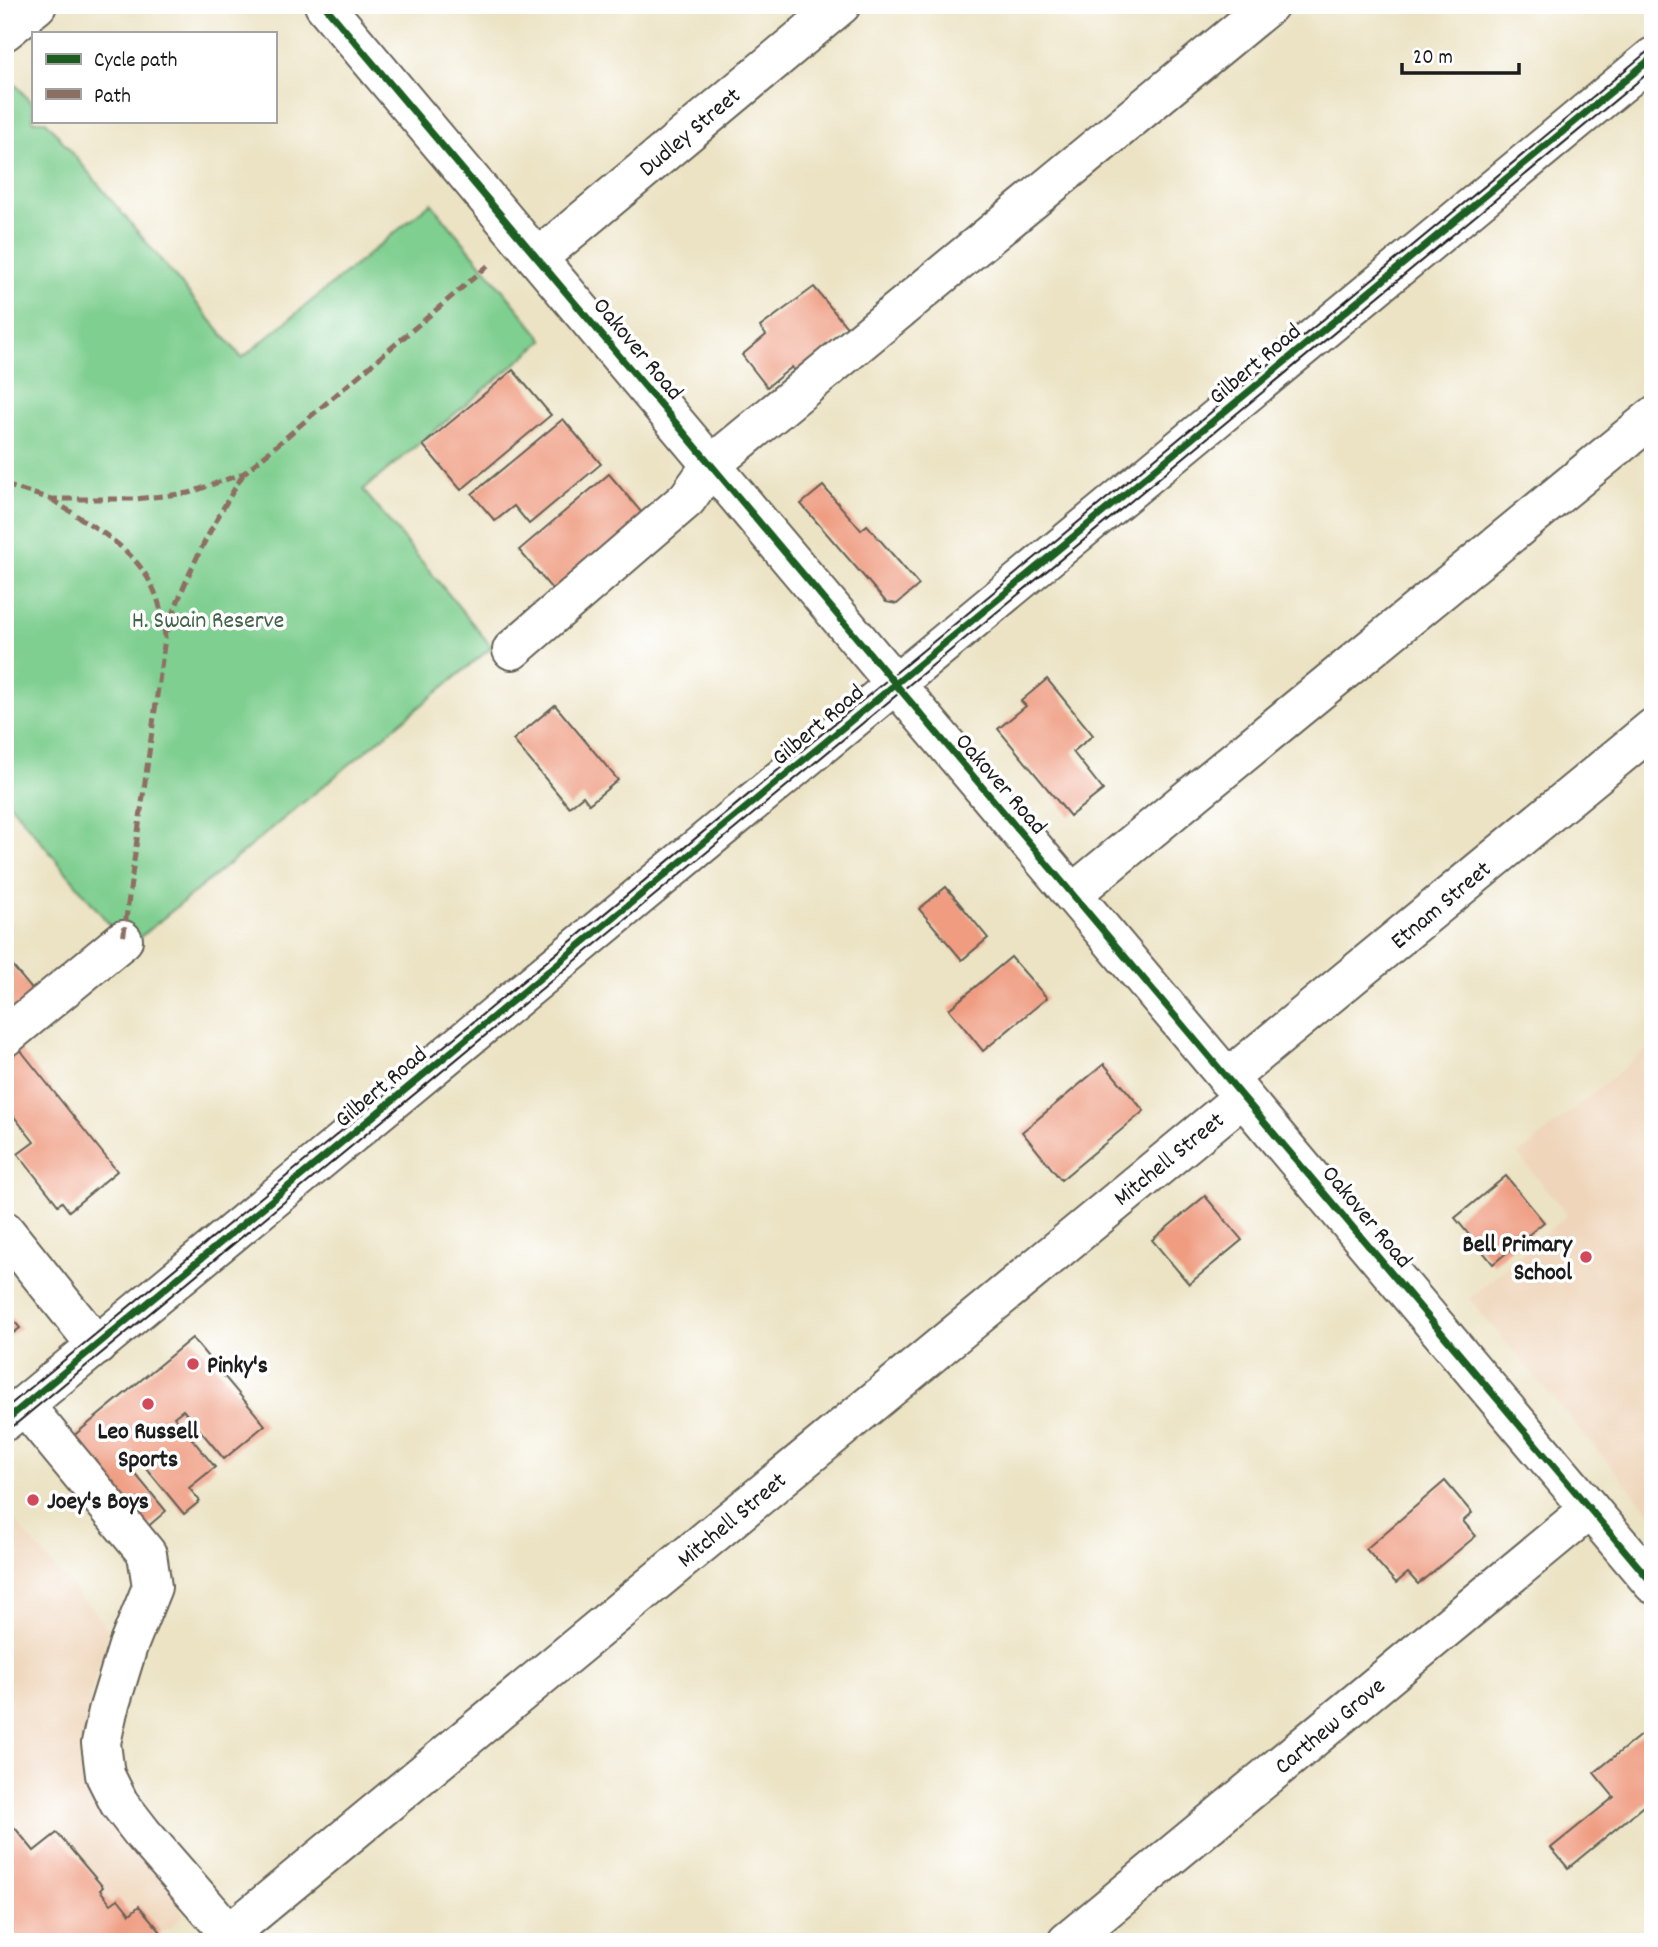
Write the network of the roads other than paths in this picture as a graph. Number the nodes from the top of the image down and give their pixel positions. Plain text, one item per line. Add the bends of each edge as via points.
1 (37, 5) edge
2 (324, 5) edge
3 (841, 5) edge
4 (1269, 5) edge
5 (5, 31) edge
6 (1653, 57) edge
7 (539, 257) junction
8 (1653, 417) edge
9 (711, 465) junction
10 (512, 650) dead end
11 (894, 685) junction
12 (1653, 728) edge
13 (1072, 894) junction
14 (123, 940) dead end
15 (5, 1037) edge
16 (1235, 1088) junction
17 (5, 1231) edge
18 (97, 1346) junction
19 (15, 1413) edge
20 (1590, 1509) junction
21 (1653, 1584) edge
22 (224, 1937) edge
23 (1067, 1942) edge

1 - 5 street
2 - 7 street, Oakover Road
3 - 7 street, Dudley Street
4 - 9 street
6 - 11 street, Gilbert Road
7 - 9 street, Oakover Road
8 - 13 street
9 - 10 street via 687,499
9 - 11 street, Oakover Road
11 - 13 street, Oakover Road
11 - 18 street, Gilbert Road
12 - 16 street, Etnam Street
13 - 16 street, Oakover Road
14 - 15 street
16 - 20 street, Oakover Road
16 - 22 street, Mitchell Street
17 - 18 street
18 - 19 street, Gilbert Road
19 - 22 street via 147,1554 152,1587 128,1646 100,1743 105,1775 127,1814
20 - 21 street, Oakover Road
20 - 23 street, Carthew Grove

